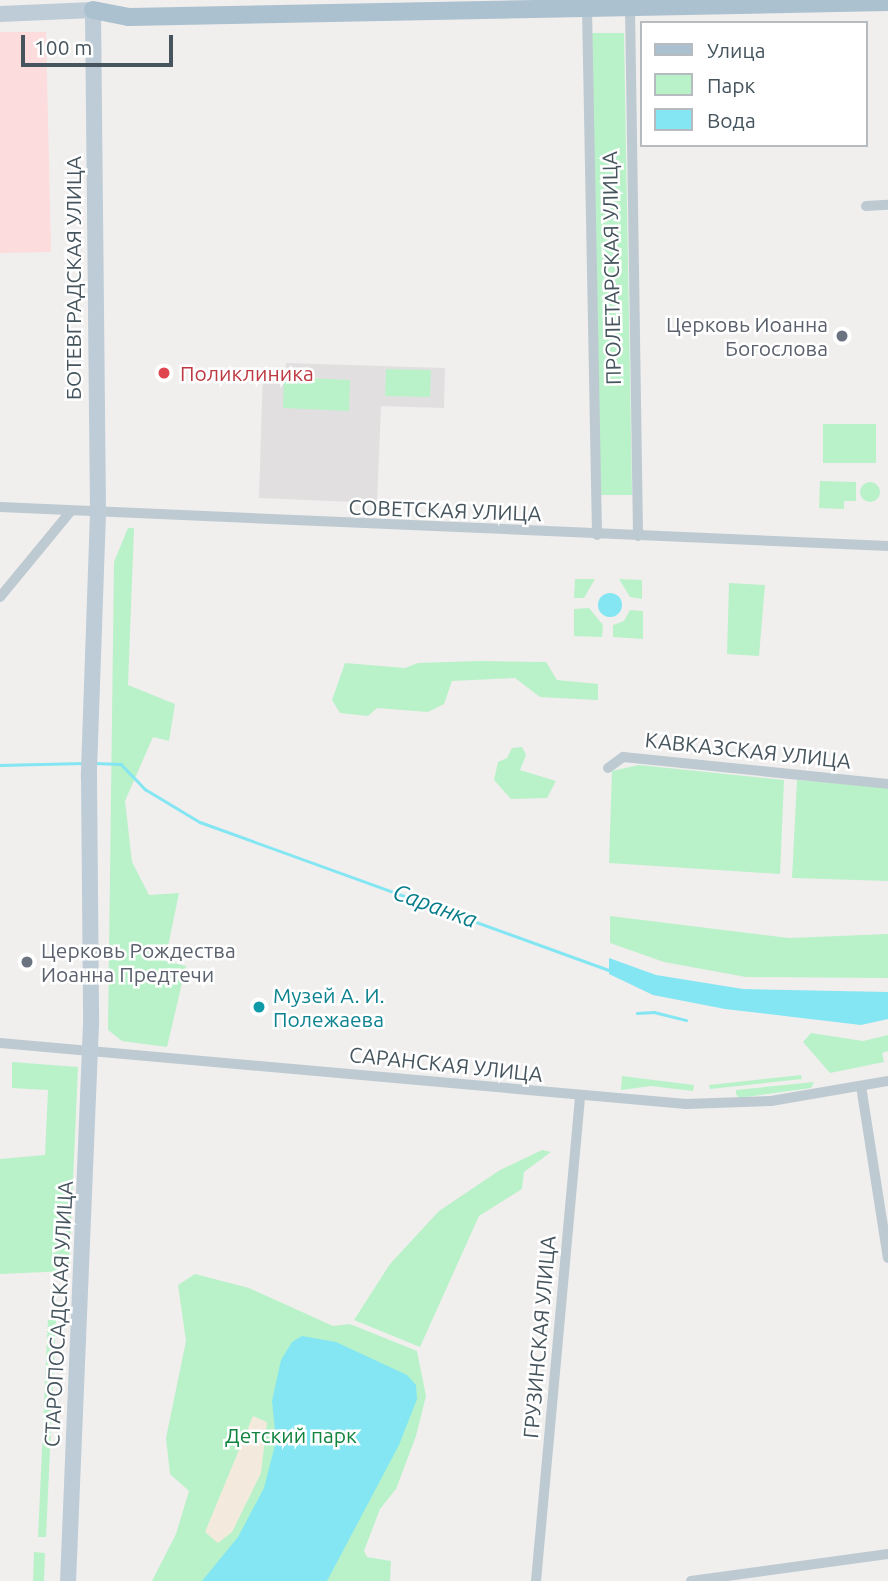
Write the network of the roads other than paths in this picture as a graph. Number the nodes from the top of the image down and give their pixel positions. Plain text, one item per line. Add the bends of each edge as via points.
1 (118, 0) edge
2 (888, 2) edge
3 (587, 4) edge
4 (630, 4) edge
5 (93, 5) edge
6 (0, 14) edge
7 (888, 205) edge
8 (866, 206) dead end
9 (0, 507) edge
10 (70, 512) junction
11 (98, 513) junction
12 (597, 535) junction
13 (638, 536) junction
14 (888, 546) edge
15 (0, 597) edge
16 (608, 768) dead end
17 (888, 784) edge
18 (0, 1043) edge
19 (90, 1048) junction
20 (888, 1081) edge
21 (861, 1086) junction
22 (580, 1096) junction
23 (888, 1258) edge
24 (888, 1554) edge
25 (68, 1581) edge
26 (536, 1581) edge
27 (691, 1581) edge

1 - 5 main road
2 - 4 main road
3 - 4 main road
3 - 5 main road via 129,17
3 - 12 street, ПРОЛЕТАРСКАЯ УЛИЦА
4 - 13 street, ПРОЛЕТАРСКАЯ УЛИЦА
5 - 6 main road
5 - 11 main road, БОТЕВГРАДСКАЯ УЛИЦА
7 - 8 street
9 - 10 street, СОВЕТСКАЯ УЛИЦА
10 - 11 street, СОВЕТСКАЯ УЛИЦА
10 - 15 street
11 - 12 street, СОВЕТСКАЯ УЛИЦА
11 - 19 main road, БОТЕВГРАДСКАЯ УЛИЦА via 89,777
12 - 13 street, СОВЕТСКАЯ УЛИЦА
13 - 14 street, СОВЕТСКАЯ УЛИЦА
16 - 17 street, КАВКАЗСКАЯ УЛИЦА via 623,757
18 - 19 street, САРАНСКАЯ УЛИЦА
19 - 22 street, САРАНСКАЯ УЛИЦА
19 - 25 main road, СТАРОПОСАДСКАЯ УЛИЦА
20 - 21 street, САРАНСКАЯ УЛИЦА
21 - 22 street, САРАНСКАЯ УЛИЦА via 725,1104
21 - 23 street
22 - 26 street, ГРУЗИНСКАЯ УЛИЦА
24 - 27 street

